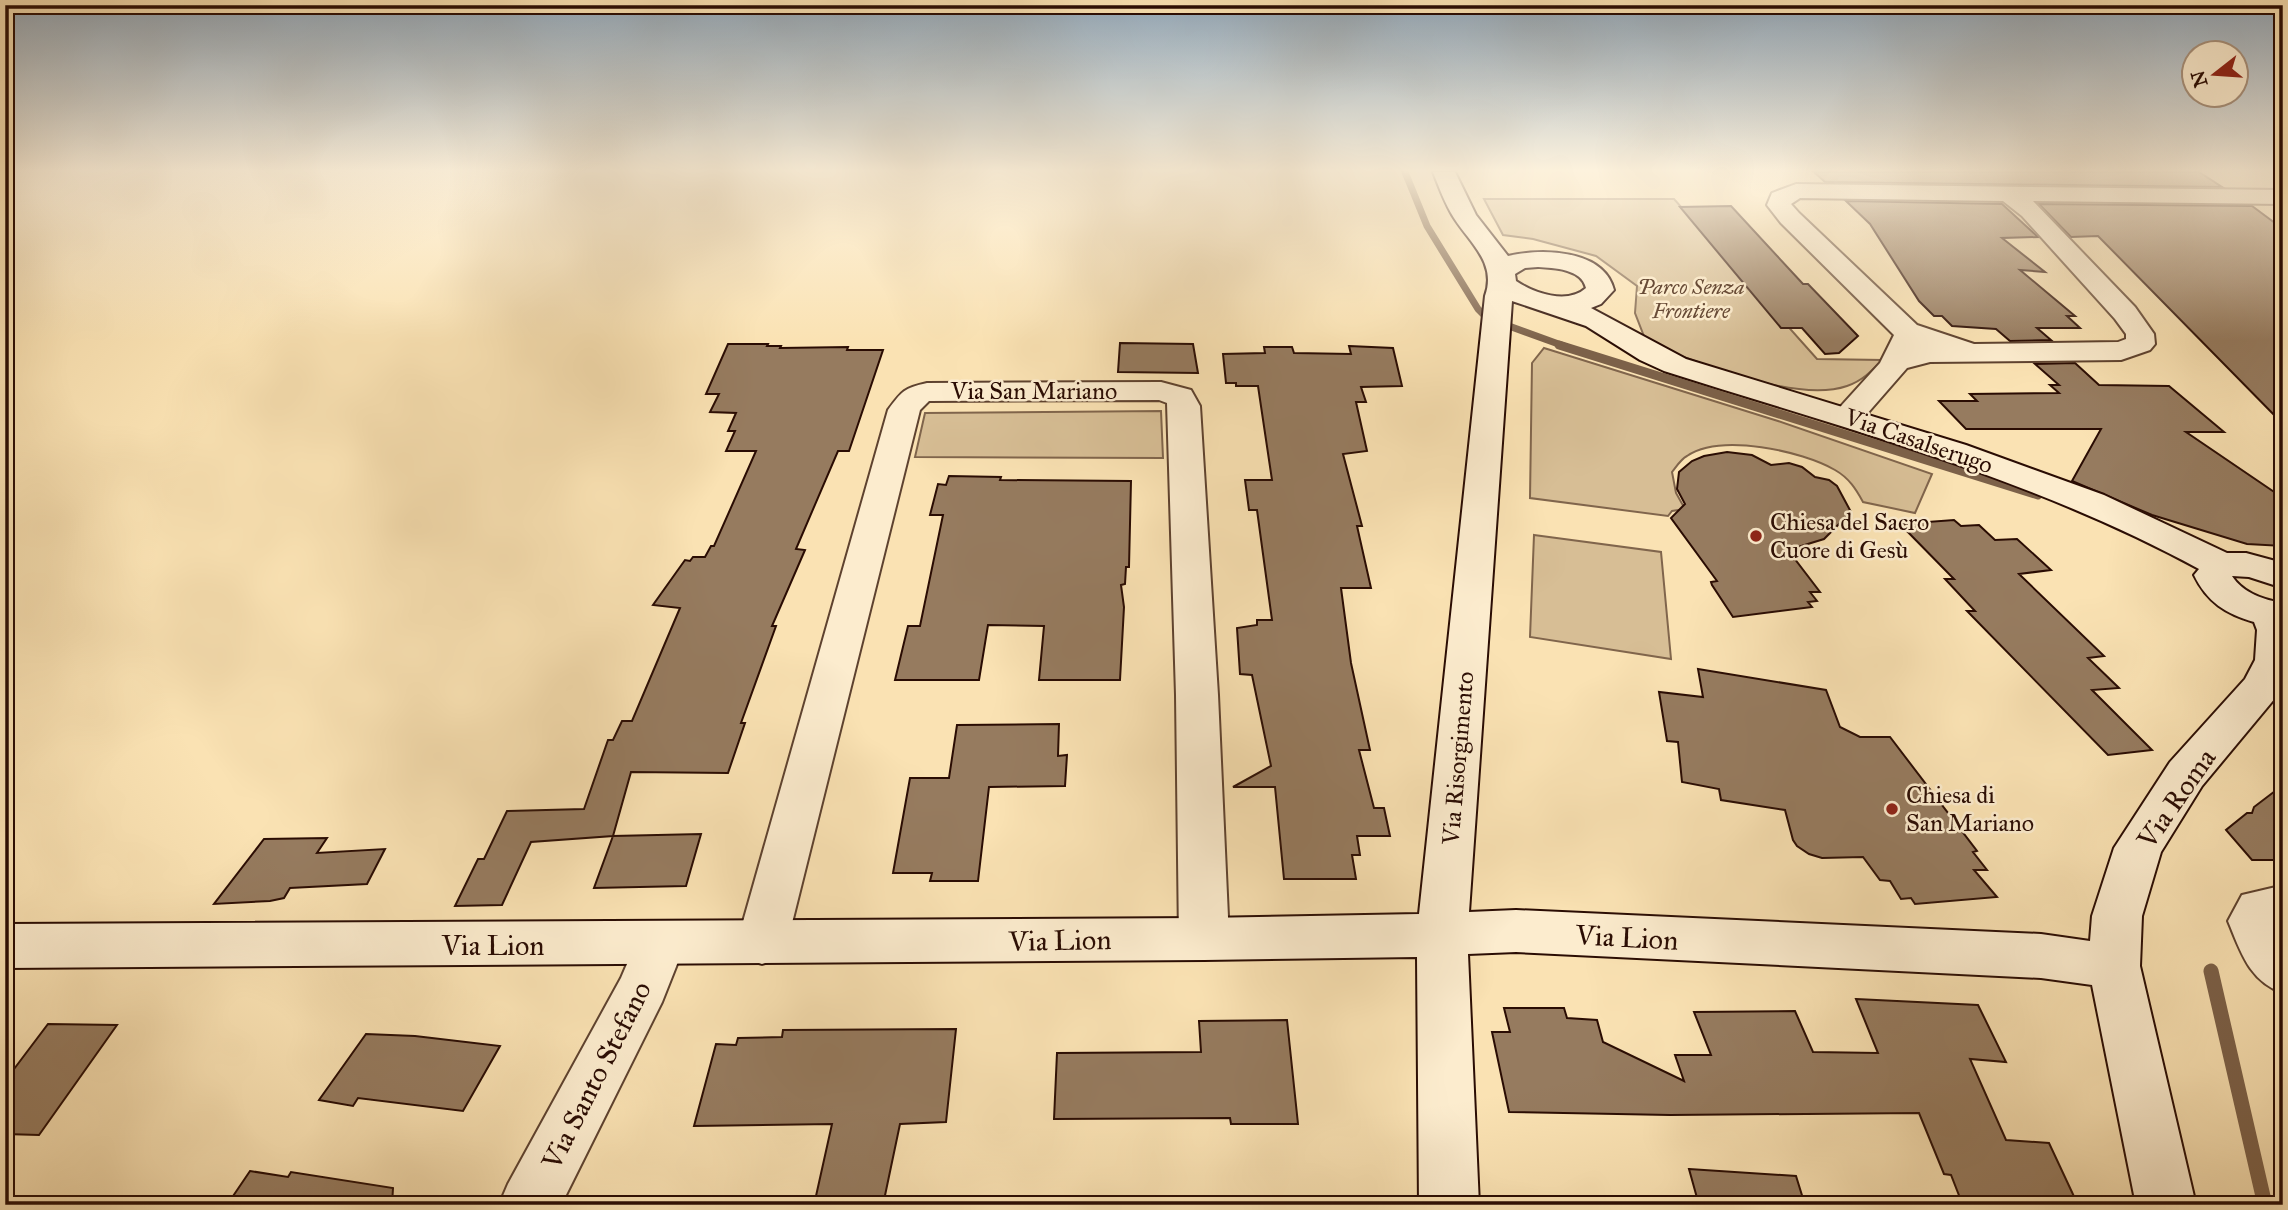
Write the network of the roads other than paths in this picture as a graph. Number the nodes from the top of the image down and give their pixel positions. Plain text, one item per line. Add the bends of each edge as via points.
1 (1475, 228) edge
2 (1801, 228) edge
3 (2047, 228) edge
4 (1484, 240) junction
5 (1538, 260) junction
6 (1502, 278) junction
7 (1596, 296) junction
8 (1544, 302) junction
9 (1498, 321) junction
10 (1612, 329) junction
11 (1907, 331) junction
12 (1972, 352) junction
13 (1898, 361) junction
14 (1848, 416) junction
15 (2278, 589) edge
16 (2283, 909) edge
17 (1442, 933) junction
18 (1204, 939) junction
19 (762, 943) junction
20 (660, 944) junction
21 (11, 954) edge
22 (2114, 966) junction
23 (2283, 971) edge
24 (529, 1205) edge
25 (1449, 1205) edge
26 (2166, 1205) edge

1 - 4 street
2 - 11 street
3 - 12 street via 2125,313 2140,334 2140,344 2098,353
4 - 5 street
4 - 6 street via 1498,260
5 - 6 street via 1514,263
5 - 7 street, Via Casalserugo via 1589,272 1600,284
6 - 8 street, Via Casalserugo via 1520,296
6 - 9 street, Via Risorgimento
7 - 8 street via 1576,303
7 - 10 street, Via Casalserugo
8 - 9 street via 1518,305
8 - 10 street, Via Casalserugo
9 - 17 street, Via Risorgimento
10 - 14 street, Via Casalserugo via 1642,351 1672,364
11 - 12 street
11 - 13 street
12 - 13 street
13 - 14 street
14 - 15 street, Via Casalserugo via 2130,519 2222,566 2243,565
15 - 22 street, Via Roma via 2275,660 2261,687 2186,774 2138,848 2117,916
16 - 23 street via 2260,909 2253,920 2266,950
17 - 18 street, Via Lion
17 - 22 street, Via Lion via 1516,931 2014,955
17 - 25 street, Via Risorgimento
18 - 19 street, Via Lion
18 - 19 street, Via San Mariano via 1184,406 1180,397 1161,391 927,392 914,396 904,410
19 - 20 street, Via Lion
20 - 21 street, Via Lion
20 - 24 street, Via Santo Stefano via 644,986
22 - 26 street, Via Roma

